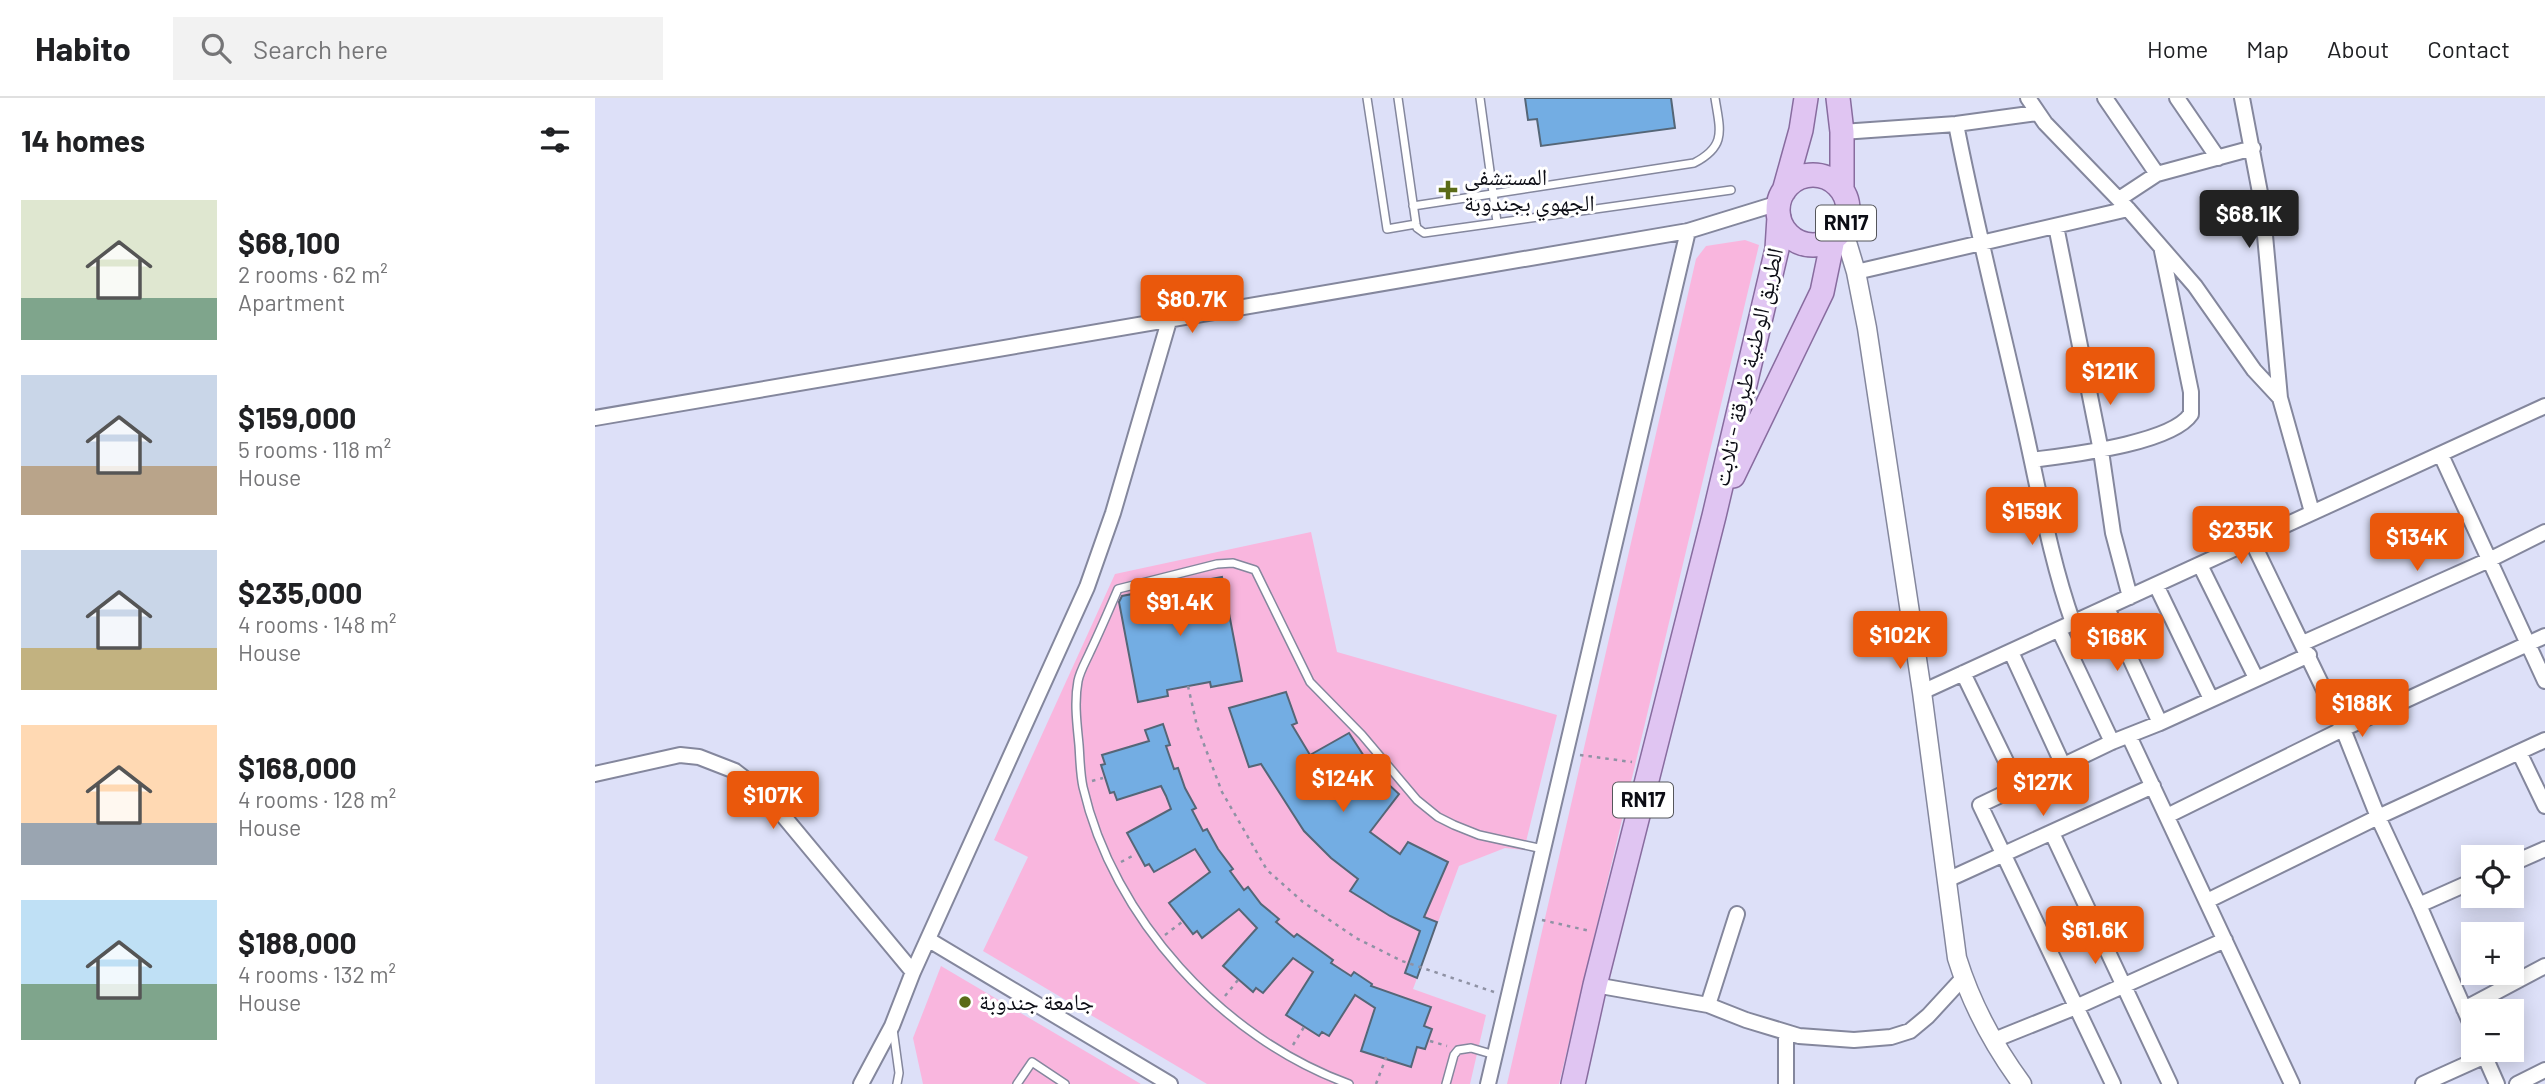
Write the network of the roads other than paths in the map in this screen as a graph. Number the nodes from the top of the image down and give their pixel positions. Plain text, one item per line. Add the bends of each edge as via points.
1 (1367, 98) edge
2 (1398, 98) edge
3 (1480, 98) edge
4 (1715, 98) edge
5 (1806, 98) edge
6 (1838, 98) edge
7 (2105, 98) edge
8 (2177, 98) edge
9 (2242, 98) edge
10 (2031, 99) edge
11 (2037, 113) junction
12 (1956, 124) junction
13 (1842, 132) junction
14 (2253, 148) junction
15 (2218, 158) junction
16 (2157, 174) junction
17 (1731, 190) dead end
18 (1842, 190) junction
19 (1493, 194) junction
20 (1780, 204) junction
21 (2124, 204) junction
22 (1413, 206) junction
23 (1497, 222) junction
24 (1416, 224) junction
25 (2056, 226) junction
26 (1688, 231) junction
27 (1838, 234) junction
28 (1983, 243) junction
29 (2162, 248) junction
30 (1856, 272) junction
31 (1169, 321) junction
32 (2280, 398) junction
33 (2545, 406) edge
34 (595, 418) edge
35 (2101, 451) junction
36 (2441, 455) junction
37 (2032, 460) junction
38 (2312, 512) junction
39 (1714, 516) junction
40 (2545, 532) edge
41 (2252, 541) junction
42 (2490, 560) junction
43 (2200, 565) junction
44 (2156, 585) junction
45 (2130, 597) junction
46 (2107, 608) junction
47 (2073, 623) junction
48 (2059, 630) junction
49 (2545, 636) edge
50 (2528, 644) junction
51 (2306, 649) junction
52 (2011, 652) junction
53 (1963, 673) junction
54 (2256, 677) junction
55 (2545, 681) edge
56 (1922, 692) junction
57 (2211, 699) junction
58 (2160, 723) junction
59 (2343, 729) junction
60 (2129, 736) junction
61 (2545, 740) edge
62 (2112, 742) junction
63 (2519, 752) junction
64 (2063, 765) junction
65 (595, 774) edge
66 (2018, 786) junction
67 (2153, 786) junction
68 (2545, 806) edge
69 (2167, 816) junction
70 (2378, 817) junction
71 (2052, 833) junction
72 (2545, 849) edge
73 (1543, 850) junction
74 (2003, 856) junction
75 (2524, 858) edge
76 (1947, 880) junction
77 (2461, 886) edge
78 (2207, 901) junction
79 (2420, 905) junction
80 (1737, 914) dead end
81 (929, 940) junction
82 (2225, 940) junction
83 (2545, 966) edge
84 (913, 972) junction
85 (1963, 978) junction
86 (1595, 985) junction
87 (2123, 986) junction
88 (2482, 999) edge
89 (2461, 1004) edge
90 (1708, 1005) junction
91 (2076, 1007) junction
92 (892, 1026) junction
93 (1786, 1033) junction
94 (1994, 1040) junction
95 (1495, 1055) junction
96 (2466, 1062) edge
97 (2487, 1062) edge
98 (2545, 1070) edge
99 (861, 1084) edge
100 (897, 1084) edge
101 (1017, 1084) edge
102 (1065, 1084) edge
103 (1170, 1084) edge
104 (1349, 1084) edge
105 (1446, 1084) edge
106 (1487, 1084) edge
107 (1573, 1084) edge
108 (1786, 1084) edge
109 (2022, 1084) edge
110 (2113, 1084) edge
111 (2170, 1084) edge
112 (2292, 1084) edge
113 (2423, 1084) edge
114 (2497, 1084) edge
115 (2517, 1084) edge

1 - 24 lane via 1387,229
2 - 22 lane
3 - 19 lane
4 - 19 lane via 1721,132 1717,145 1694,163
5 - 20 main road, الطريق الوطنية طبرقة - تلابت / RN17
6 - 13 main road, RN17
7 - 16 street
8 - 15 street
9 - 14 street
10 - 11 street
11 - 12 street
11 - 21 street
12 - 13 street
12 - 28 street
13 - 18 main road, RN17
14 - 15 street
14 - 32 street
15 - 16 street
16 - 21 street
17 - 23 lane
18 - 20 main road, RN17 via 1824,176 1813,175 1791,182
18 - 27 main road, RN17 via 1848,209
19 - 22 lane
19 - 23 lane
20 - 26 street
20 - 27 main road, RN17 via 1783,228 1790,237 1823,244
20 - 39 main road, الطريق الوطنية طبرقة - تلابت / RN17 via 1777,249
21 - 25 street
21 - 29 street
22 - 24 lane
23 - 24 lane via 1424,233
25 - 28 street
25 - 35 street
26 - 31 street
26 - 73 street
27 - 30 street
27 - 39 main road, الطريق الوطنية طبرقة - تلابت / RN17 via 1822,292
28 - 30 street
28 - 37 street
29 - 32 street
29 - 35 street via 2193,410 2189,418 2165,432
30 - 56 street
31 - 34 street
31 - 81 street via 1087,587
32 - 38 street
33 - 36 street
35 - 37 street
35 - 45 street via 2113,533
36 - 38 street
36 - 42 street
37 - 47 street via 2053,559
38 - 41 street
39 - 86 main road, الطريق الوطنية طبرقة - تلابت / RN17
40 - 42 street
41 - 43 street
41 - 51 street
42 - 50 street
42 - 51 street
43 - 44 street
43 - 54 street
44 - 45 street
44 - 57 street
45 - 46 street
46 - 47 street
46 - 58 street
47 - 48 street
48 - 52 street
48 - 62 street
49 - 50 street
50 - 55 street
50 - 59 street
51 - 54 street
51 - 59 street
52 - 53 street
52 - 64 street
53 - 56 street
53 - 66 street
54 - 57 street
56 - 76 street
57 - 58 street
58 - 60 street
59 - 69 street
59 - 70 street
60 - 62 street
60 - 67 street
61 - 63 street
62 - 64 street
63 - 68 street
63 - 70 street
64 - 66 street
65 - 84 street via 680,755 735,771 766,795
66 - 74 street via 1980,805
67 - 69 street
67 - 71 street
69 - 78 street
70 - 78 street
70 - 79 street
71 - 74 street
71 - 87 street
72 - 75 street
73 - 95 street
73 - 104 lane via 1466,830 1438,817 1417,800 1310,682 1255,570 1217,564 1118,589 1078,679 1076,706 1082,784 1103,850 1157,941 1182,971 1246,1026 1288,1054
74 - 76 street
74 - 91 street
76 - 85 street
77 - 79 street
78 - 82 street
79 - 89 street
80 - 90 street
81 - 84 street
81 - 103 street
82 - 87 street
82 - 112 street
83 - 88 street
84 - 92 street
85 - 93 street via 1919,1024 1891,1037 1854,1040
85 - 94 street
86 - 90 street
86 - 107 main road, الطريق الوطنية طبرقة - تلابت / RN17
87 - 91 street
87 - 111 street
90 - 93 street
91 - 94 street
91 - 110 street
92 - 99 street
92 - 100 lane
93 - 108 street
94 - 109 street
95 - 105 lane via 1471,1048 1458,1050
95 - 106 street
96 - 113 street
97 - 114 street
98 - 115 street
101 - 102 lane via 1032,1062

